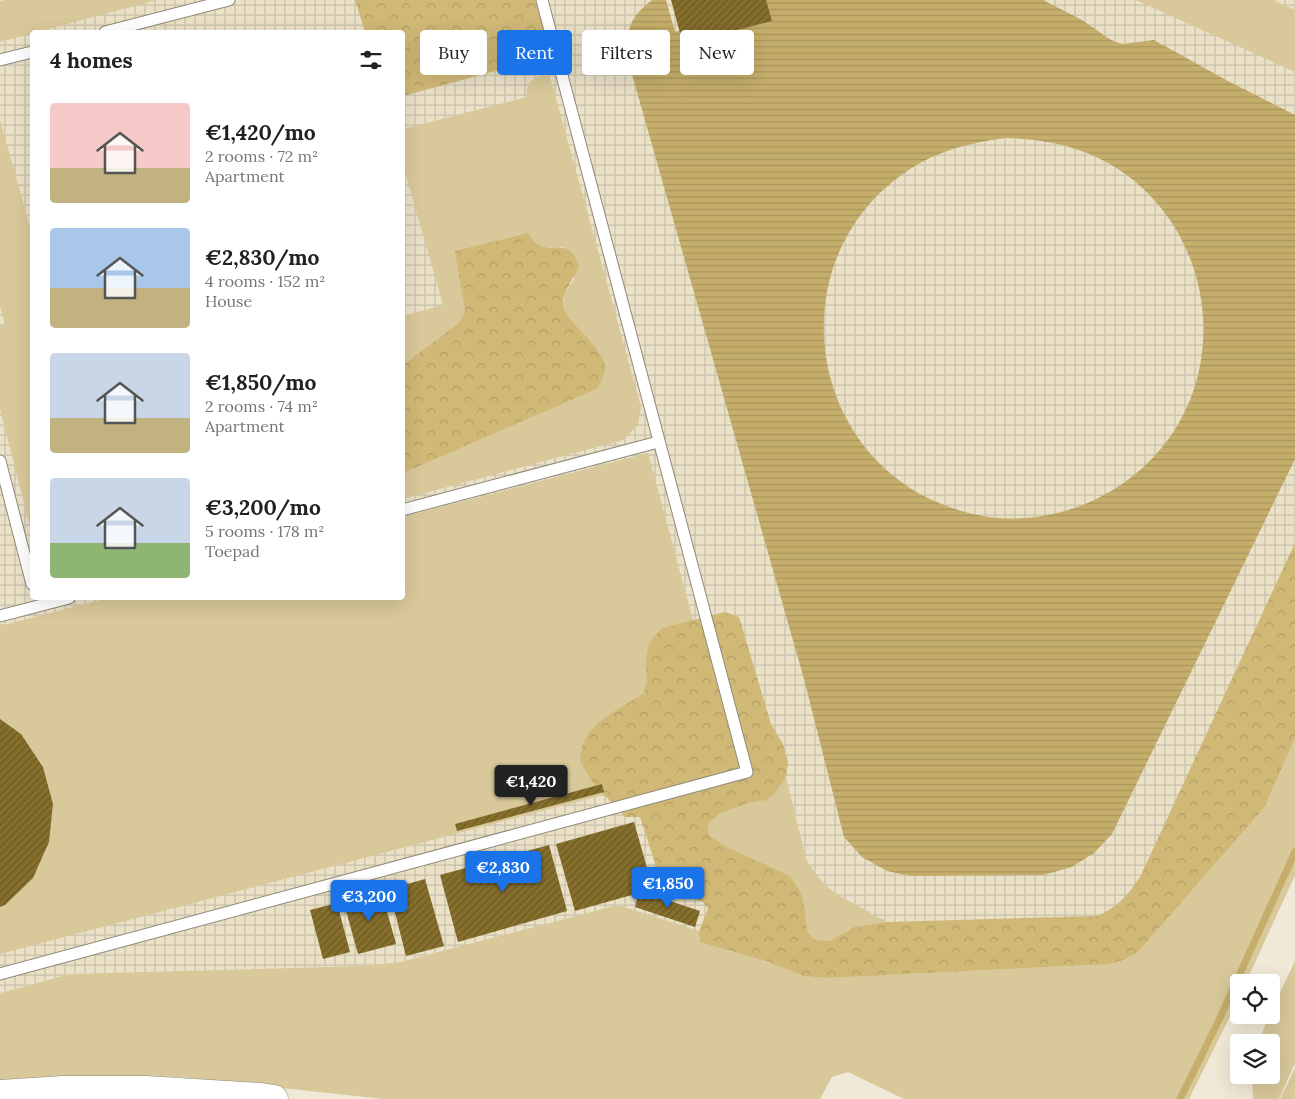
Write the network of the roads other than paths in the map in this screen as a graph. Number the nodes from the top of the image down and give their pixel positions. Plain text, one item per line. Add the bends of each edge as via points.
1 (229, 0) edge
2 (542, 0) edge
3 (113, 30) edge
4 (30, 52) edge
5 (0, 60) edge
6 (658, 442) junction
7 (0, 461) edge
8 (405, 509) edge
9 (30, 576) edge
10 (53, 600) edge
11 (37, 602) edge
12 (0, 616) edge
13 (0, 974) edge
14 (0, 1094) edge
15 (274, 1099) edge

1 - 3 lane
2 - 6 lane
4 - 5 lane
6 - 8 lane
6 - 13 lane via 746,772
7 - 9 lane
10 - 11 lane
11 - 12 lane
14 - 15 street via 146,1090

